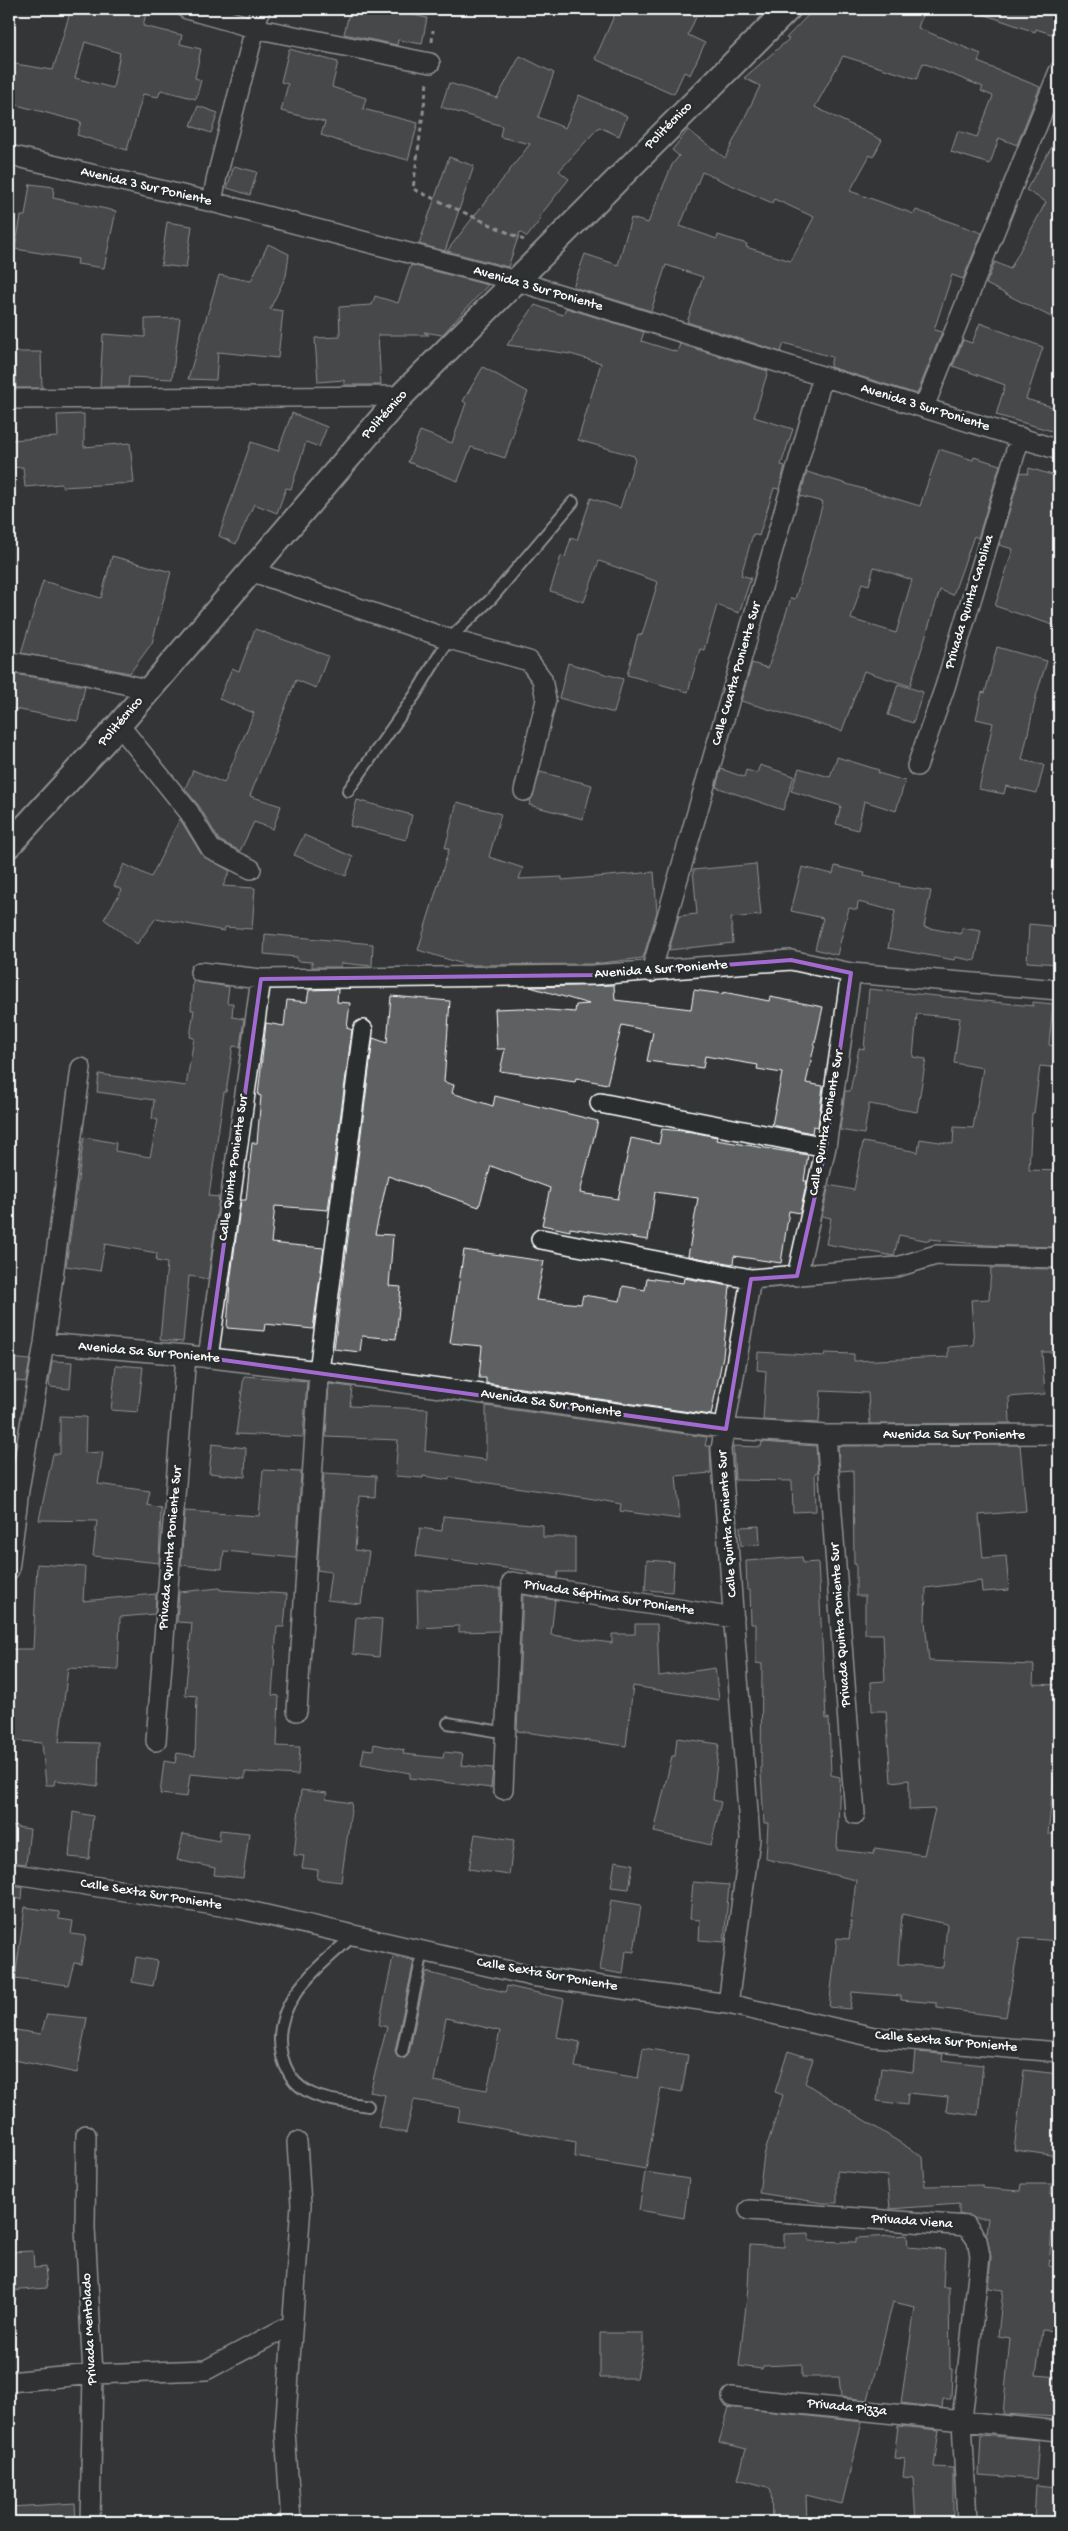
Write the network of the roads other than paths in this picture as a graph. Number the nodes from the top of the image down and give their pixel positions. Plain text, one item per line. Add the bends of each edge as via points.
1 (187, 9) edge
2 (260, 9) edge
3 (788, 9) edge
4 (254, 28) junction
5 (430, 63) road end
6 (1059, 71) edge
7 (9, 155) edge
8 (212, 202) junction
9 (517, 281) junction
10 (823, 376) junction
11 (401, 396) junction
12 (9, 399) edge
13 (924, 407) junction
14 (1020, 438) junction
15 (1059, 450) edge
16 (574, 502) dead end
17 (250, 571) junction
18 (449, 639) junction
19 (9, 662) edge
20 (149, 690) junction
21 (119, 725) junction
22 (917, 766) dead end
23 (348, 791) dead end
24 (524, 791) dead end
25 (11, 838) edge
26 (251, 869) dead end
27 (200, 972) dead end
28 (651, 972) junction
29 (851, 972) junction
30 (261, 978) junction
31 (1059, 990) edge
32 (363, 1030) dead end
33 (81, 1068) dead end
34 (600, 1102) dead end
35 (826, 1147) junction
36 (541, 1239) dead end
37 (1059, 1258) edge
38 (797, 1276) junction
39 (751, 1279) junction
40 (44, 1343) junction
41 (186, 1355) junction
42 (208, 1358) junction
43 (319, 1371) junction
44 (726, 1429) junction
45 (1059, 1434) edge
46 (826, 1435) junction
47 (9, 1570) edge
48 (734, 1618) junction
49 (297, 1711) dead end
50 (448, 1723) dead end
51 (506, 1733) junction
52 (156, 1741) dead end
53 (503, 1789) dead end
54 (855, 1814) dead end
55 (9, 1873) edge
56 (354, 1935) junction
57 (423, 1951) junction
58 (728, 2004) junction
59 (402, 2052) dead end
60 (1059, 2052) edge
61 (368, 2106) dead end
62 (86, 2136) dead end
63 (297, 2142) dead end
64 (749, 2210) dead end
65 (291, 2325) junction
66 (93, 2374) junction
67 (9, 2382) edge
68 (732, 2397) dead end
69 (962, 2420) junction
70 (1059, 2431) edge
71 (90, 2522) edge
72 (291, 2522) edge
73 (967, 2522) edge

1 - 4 street
2 - 4 street
3 - 9 street, Politécnico via 545,249
4 - 5 street
4 - 8 street
6 - 13 street
7 - 8 street, Avenida 3 Sur Poniente
8 - 9 street, Avenida 3 Sur Poniente
9 - 10 street, Avenida 3 Sur Poniente
9 - 11 street, Politécnico
10 - 13 street, Avenida 3 Sur Poniente
10 - 28 street, Calle Cuarta Poniente Sur
11 - 12 street
11 - 17 street, Politécnico
13 - 14 street, Avenida 3 Sur Poniente
14 - 15 street, Avenida 3 Sur Poniente
14 - 22 street, Privada Quinta Carolina via 945,687
16 - 18 lane via 491,600
17 - 18 street
17 - 20 street, Politécnico
18 - 23 lane via 415,695
18 - 24 street via 529,661 542,679 546,700
19 - 20 street via 79,673
20 - 21 street, Politécnico
21 - 25 street, Politécnico
21 - 26 street via 189,812 210,849
27 - 30 street, Avenida 4 Sur Poniente
28 - 29 street, Avenida 4 Sur Poniente via 791,960
28 - 30 street, Avenida 4 Sur Poniente
29 - 31 street, Avenida 4 Sur Poniente
29 - 35 street, Calle Quinta Poniente Sur
30 - 42 street, Calle Quinta Poniente Sur
32 - 43 street
33 - 40 street
34 - 35 street
35 - 38 street, Calle Quinta Poniente Sur
36 - 39 street
37 - 38 street via 936,1255 897,1267
38 - 39 street
39 - 44 street, Calle Quinta Poniente Sur
40 - 41 street, Avenida 5a Sur Poniente
40 - 47 street via 18,1490
41 - 42 street, Avenida 5a Sur Poniente
41 - 52 street, Privada Quinta Poniente Sur
42 - 43 street, Avenida 5a Sur Poniente
43 - 44 street, Avenida 5a Sur Poniente
43 - 49 street
44 - 46 street, Avenida 5a Sur Poniente
44 - 48 street, Calle Quinta Poniente Sur via 721,1449
45 - 46 street, Avenida 5a Sur Poniente
46 - 54 street, Privada Quinta Poniente Sur
48 - 51 street, Privada Séptima Sur Poniente via 512,1582
48 - 58 street, Calle Quinta Poniente Sur via 750,1839
50 - 51 lane
51 - 53 street, Privada Séptima Sur Poniente
55 - 56 street, Calle Sexta Sur Poniente via 240,1909
56 - 57 street, Calle Sexta Sur Poniente
56 - 61 lane via 309,1976 288,2006 278,2040 285,2068 302,2088 323,2097
57 - 58 street, Calle Sexta Sur Poniente via 531,1976
57 - 59 lane
58 - 60 street, Calle Sexta Sur Poniente via 874,2037
62 - 66 street, Privada Mentolado via 85,2228
63 - 65 street via 301,2204
64 - 69 street, Privada Viena via 968,2226 977,2240 980,2256
65 - 66 street via 206,2370
65 - 72 street via 285,2430
66 - 67 street
66 - 71 street, Privada Mentolado
68 - 69 street, Privada Pizza
69 - 70 street, Privada Pizza
69 - 73 street

